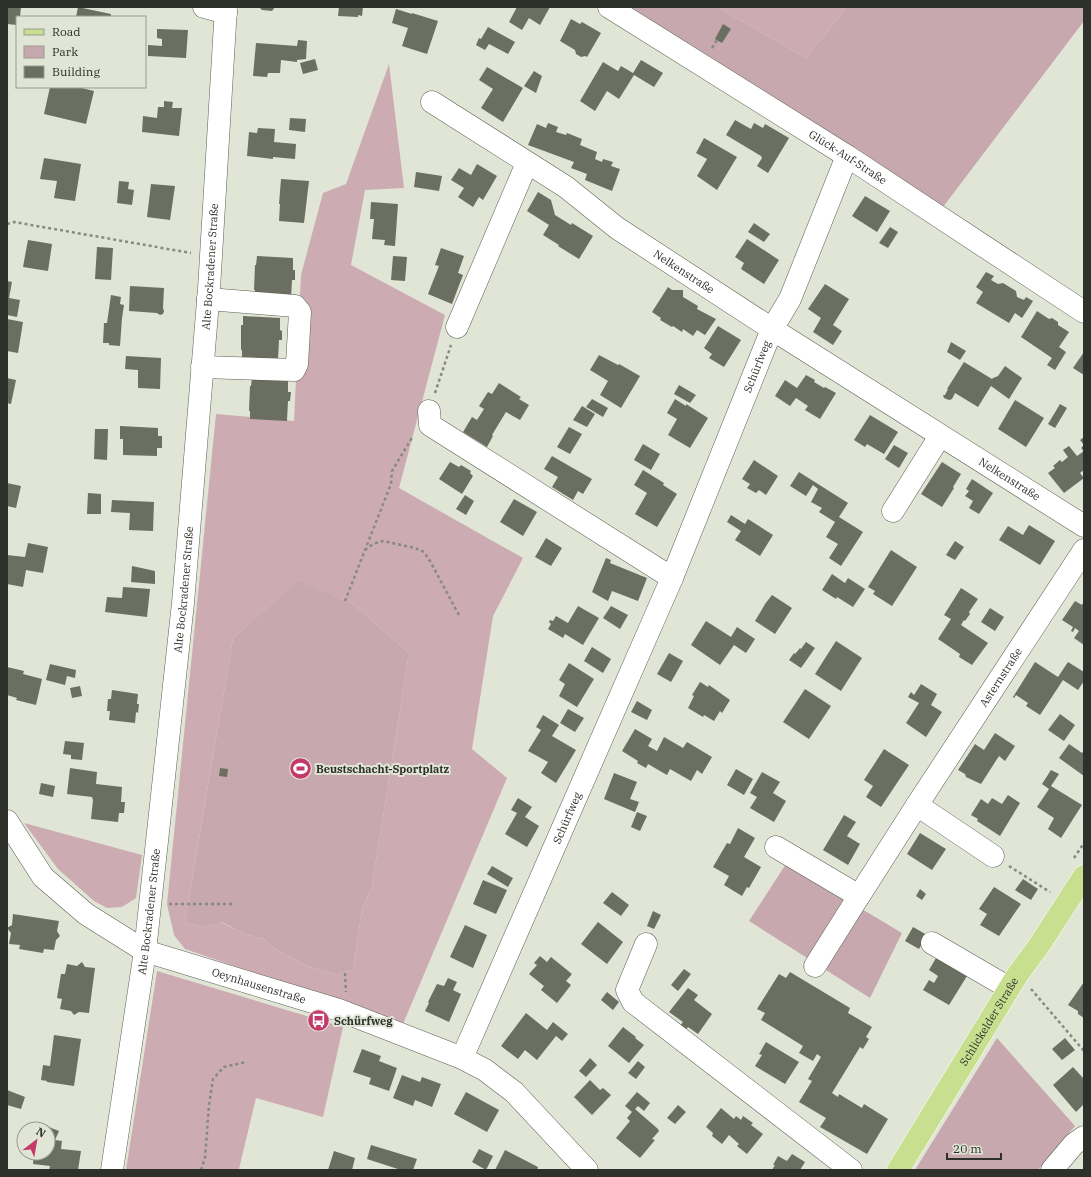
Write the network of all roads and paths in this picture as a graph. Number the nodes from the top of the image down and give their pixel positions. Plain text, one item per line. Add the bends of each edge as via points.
1 (204, 7) edge
2 (609, 7) edge
3 (226, 10) edge
4 (432, 102) dead end
5 (847, 156) junction
6 (527, 163) junction
7 (7, 224) edge
8 (211, 256) junction
9 (208, 299) junction
10 (1084, 312) edge
11 (457, 328) joint
12 (772, 329) junction
13 (202, 367) junction
14 (430, 418) junction
15 (940, 436) junction
16 (893, 511) dead end
17 (1082, 521) edge
18 (1084, 550) edge
19 (364, 551) junction
20 (672, 578) junction
21 (346, 601) dead end
22 (460, 617) dead end
23 (916, 805) junction
24 (7, 821) edge
25 (776, 847) dead end
26 (994, 856) joint
27 (1084, 876) edge
28 (1050, 893) dead end
29 (859, 896) junction
30 (233, 904) dead end
31 (150, 906) junction
32 (932, 943) dead end
33 (646, 944) dead end
34 (145, 951) junction
35 (815, 966) dead end
36 (345, 973) dead end
37 (1013, 981) junction
38 (346, 996) dead end
39 (1084, 1051) edge
40 (462, 1058) junction
41 (246, 1062) dead end
42 (1084, 1137) edge
43 (112, 1170) edge
44 (201, 1170) edge
45 (587, 1170) edge
46 (851, 1170) edge
47 (898, 1170) edge
48 (1052, 1170) edge

1 - 3 street
2 - 5 street, Glück-Auf-Straße
3 - 8 street, Alte Bockradener Straße
4 - 6 street, Nelkenstraße
5 - 10 street, Glück-Auf-Straße
5 - 12 street, Schürfweg via 790,299
6 - 11 street
6 - 12 street, Nelkenstraße via 566,187 617,228
7 - 8 path via 14,222
8 - 9 street, Alte Bockradener Straße
9 - 13 street, Alte Bockradener Straße
9 - 13 street via 295,306 300,312 297,364 294,370
11 - 14 path
12 - 15 street, Nelkenstraße
12 - 20 street, Schürfweg
13 - 31 street, Alte Bockradener Straße via 183,603
14 - 19 path via 413,436 392,471 391,484
14 - 20 street
15 - 16 street
15 - 17 street, Nelkenstraße
18 - 23 street, Asternstraße
19 - 21 path
19 - 22 path via 373,544 383,542 424,552
20 - 40 street, Schürfweg
23 - 26 street
23 - 29 street, Asternstraße
24 - 34 street, Oeynhausenstraße via 43,877 86,914
25 - 29 street
26 - 28 path
27 - 37 main road, Schlickelder Straße
29 - 35 street, Asternstraße
30 - 31 path
31 - 34 street, Alte Bockradener Straße
32 - 37 street
33 - 46 street via 627,990 633,1002
34 - 40 street, Oeynhausenstraße via 339,1010
34 - 43 street, Alte Bockradener Straße
36 - 38 path
37 - 39 path
37 - 47 main road, Schlickelder Straße
40 - 45 street, Oeynhausenstraße via 485,1070 514,1092
41 - 44 path via 224,1068 213,1079 205,1158
42 - 48 street via 1074,1144

